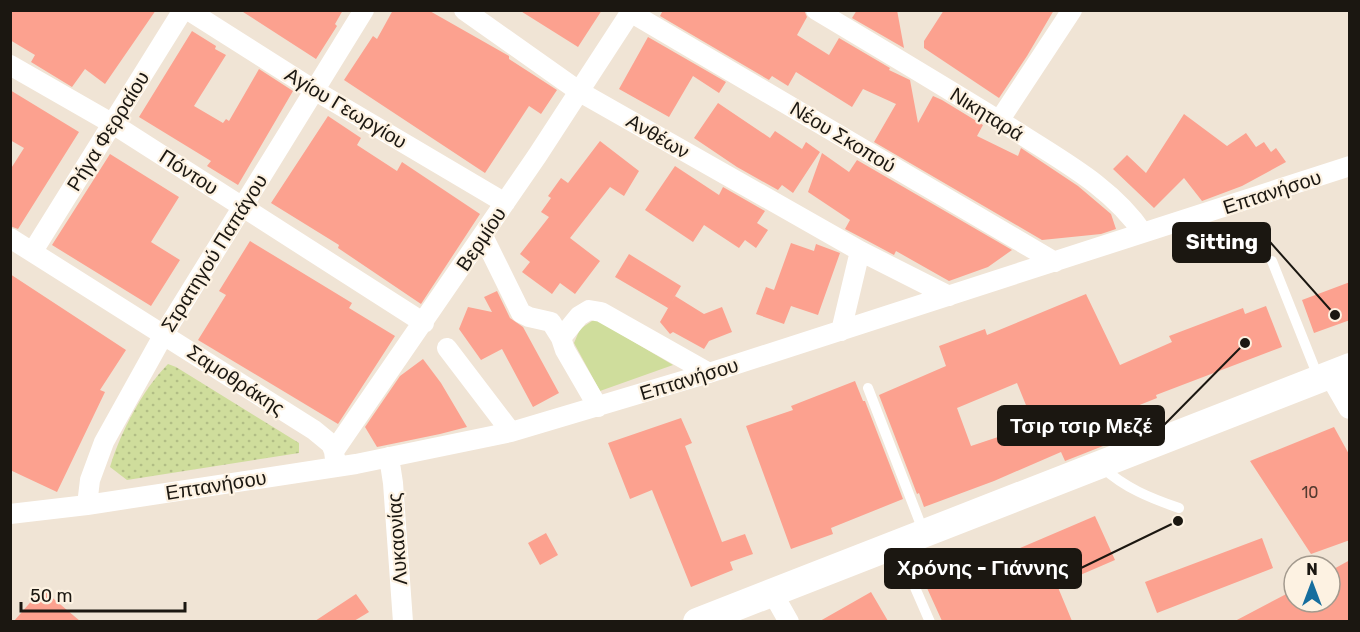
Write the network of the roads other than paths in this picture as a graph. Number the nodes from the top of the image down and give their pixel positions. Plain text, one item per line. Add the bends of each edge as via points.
1 (183, 10) edge
2 (188, 10) edge
3 (364, 10) edge
4 (464, 10) edge
5 (816, 10) edge
6 (1072, 10) edge
7 (631, 11) edge
8 (10, 65) edge
9 (314, 90) junction
10 (580, 92) junction
11 (999, 121) junction
12 (113, 124) junction
13 (1350, 166) edge
14 (505, 203) junction
15 (243, 206) junction
16 (1143, 233) junction
17 (483, 236) junction
18 (10, 238) edge
19 (33, 251) junction
20 (860, 251) junction
21 (1272, 261) dead end
22 (1055, 262) junction
23 (948, 296) junction
24 (424, 323) junction
25 (841, 331) junction
26 (164, 333) junction
27 (561, 338) junction
28 (447, 348) dead end
29 (709, 373) junction
30 (1333, 374) edge
31 (868, 388) dead end
32 (598, 407) junction
33 (1350, 407) edge
34 (511, 432) junction
35 (389, 458) junction
36 (335, 459) junction
37 (1099, 465) junction
38 (87, 505) junction
39 (1179, 508) dead end
40 (10, 514) edge
41 (924, 533) junction
42 (896, 544) junction
43 (772, 592) junction
44 (402, 621) edge
45 (697, 621) edge
46 (789, 621) edge
47 (930, 621) edge

1 - 12 street, Ρήγα Φερραίου
2 - 9 street, Αγίου Γεωργίου
3 - 9 street, Στρατηγού Παπάγου
4 - 10 street, Ανθέων
5 - 11 street, Νικηταρά
6 - 11 street
7 - 10 street, Βερμίου
7 - 22 street, Νέου Σκοπού
8 - 12 street, Πόντου
9 - 14 street, Αγίου Γεωργίου
9 - 15 street, Στρατηγού Παπάγου
10 - 14 street, Βερμίου
10 - 20 street, Ανθέων
11 - 16 street, Νικηταρά via 1096,184 1122,206
12 - 15 street, Πόντου
12 - 19 street, Ρήγα Φερραίου
13 - 16 street, Επτανήσου
14 - 17 street, Βερμίου
15 - 24 street, Πόντου
15 - 26 street, Στρατηγού Παπάγου
16 - 22 street, Επτανήσου
17 - 24 street, Βερμίου
17 - 27 street via 521,313 551,322
18 - 19 street, Σαμοθράκης
19 - 26 street, Σαμοθράκης
20 - 23 street, Ανθέων
20 - 25 street
21 - 30 lane
22 - 23 street, Επτανήσου
23 - 25 street, Επτανήσου
24 - 36 street, Βερμίου
25 - 29 street, Επτανήσου
26 - 36 street, Σαμοθράκης via 314,430 331,444
26 - 38 street, Στρατηγού Παπάγου via 104,442 90,480
27 - 29 street via 579,316 589,310 601,312
27 - 32 street
28 - 34 street
29 - 32 street, Επτανήσου
30 - 33 street
30 - 37 main road
31 - 41 lane
32 - 34 street, Επτανήσου
34 - 35 street, Επτανήσου
35 - 36 street, Επτανήσου
35 - 44 street, Λυκαονίας
36 - 38 street, Επτανήσου
37 - 39 lane via 1144,496
37 - 41 main road
38 - 40 street, Επτανήσου
41 - 42 main road
42 - 43 main road
42 - 47 lane
43 - 45 main road
43 - 46 street

